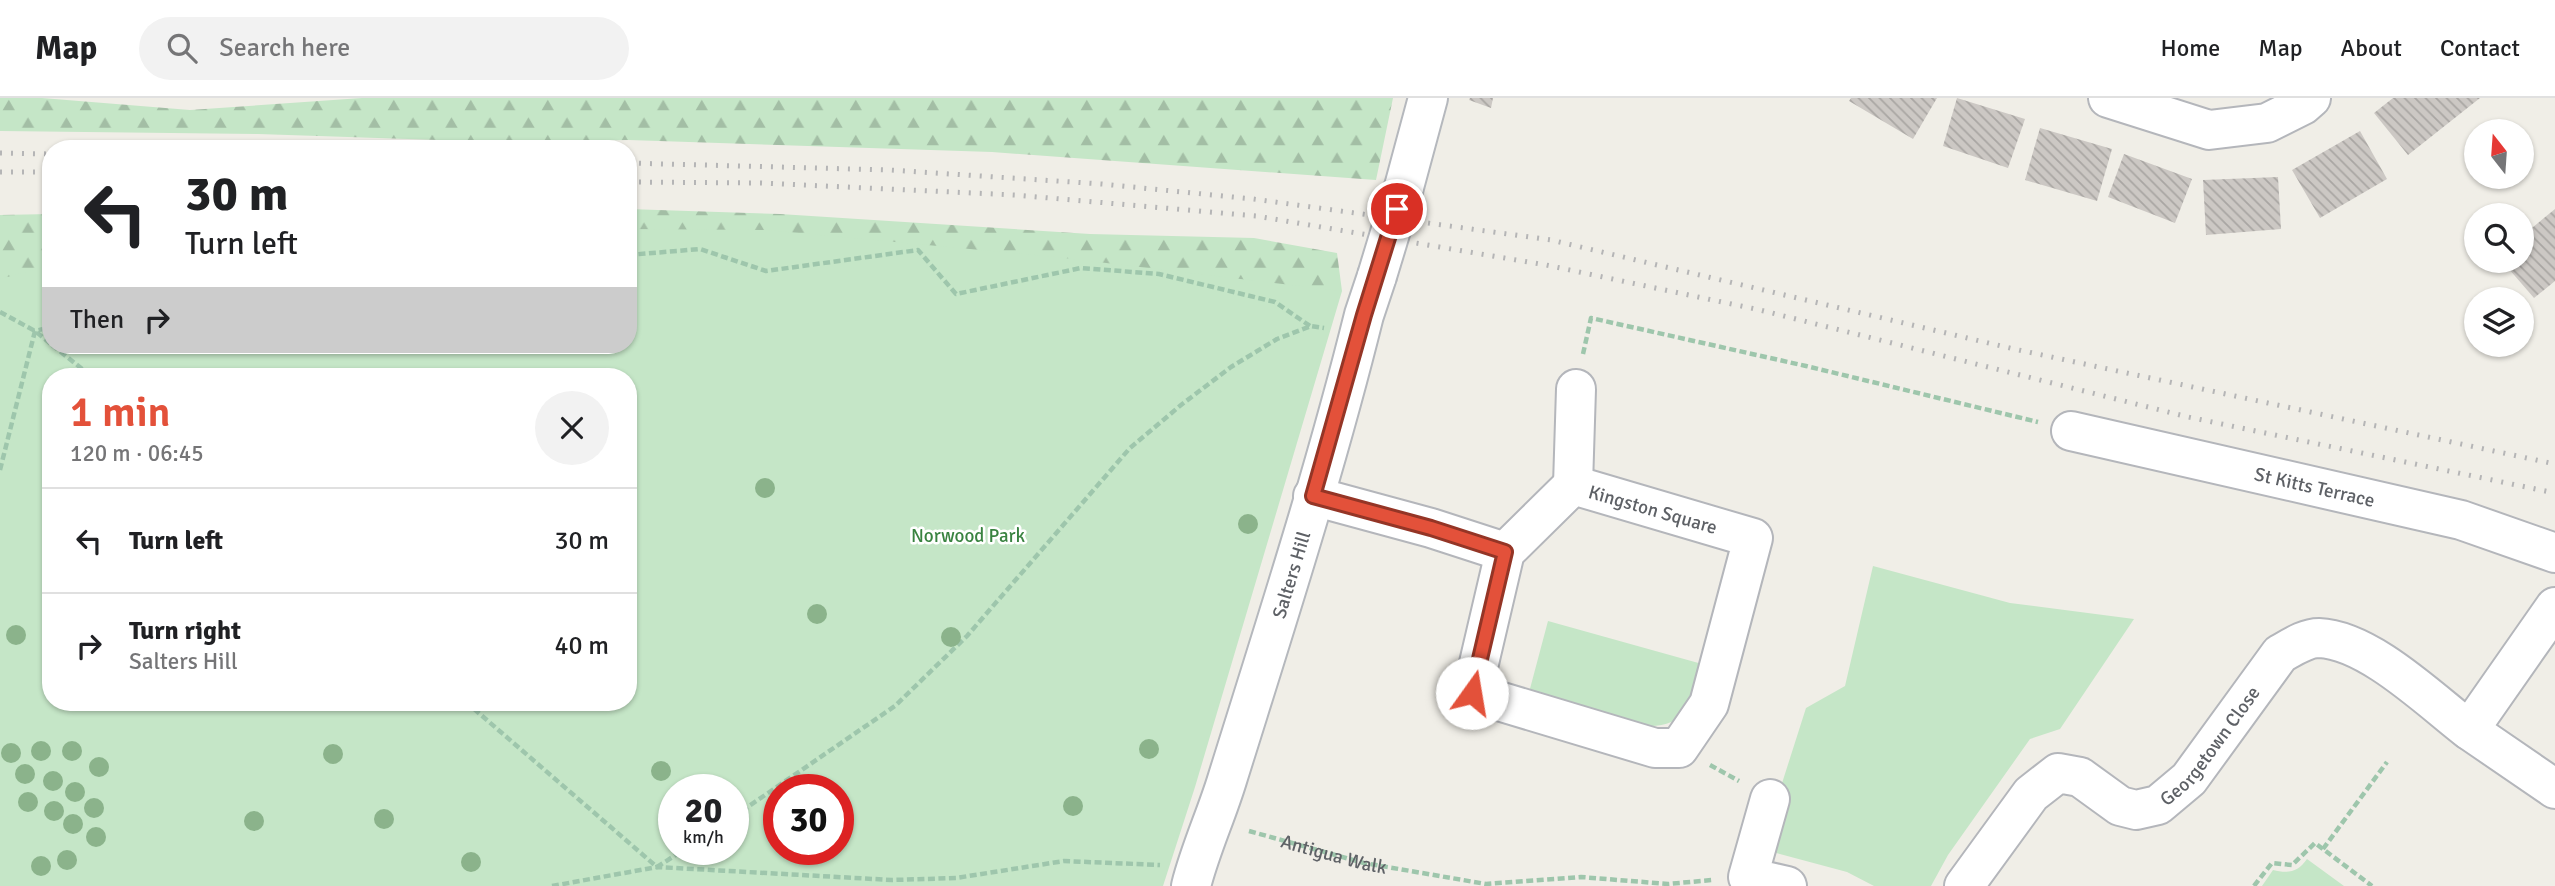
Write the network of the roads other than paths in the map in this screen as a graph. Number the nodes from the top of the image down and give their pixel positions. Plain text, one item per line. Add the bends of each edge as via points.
1 (1428, 98) edge
2 (2108, 98) edge
3 (2311, 98) edge
4 (1576, 389) road end
5 (2071, 431) road end
6 (1573, 485) junction
7 (1313, 496) junction
8 (1505, 552) junction
9 (2555, 553) edge
10 (2555, 607) edge
11 (2469, 730) junction
12 (2555, 789) edge
13 (1769, 799) road end
14 (1193, 876) edge
15 (1787, 886) edge
16 (1964, 886) edge

1 - 7 street, Salters Hill, bridge
2 - 3 street via 2209,130 2267,123
4 - 6 street
5 - 9 street, St Kitts Terrace via 2461,520
6 - 8 street, Kingston Square
6 - 8 street, Kingston Square via 1753,538 1709,704 1679,748 1655,748 1472,693
7 - 8 street
7 - 14 street, Salters Hill via 1214,822
10 - 11 street
11 - 12 street
11 - 16 street, Georgetown Close via 2378,660 2351,645 2318,638 2300,643 2280,654 2189,779 2158,805 2136,810 2120,806 2080,778 2058,773 2031,794
13 - 15 street via 1748,877

